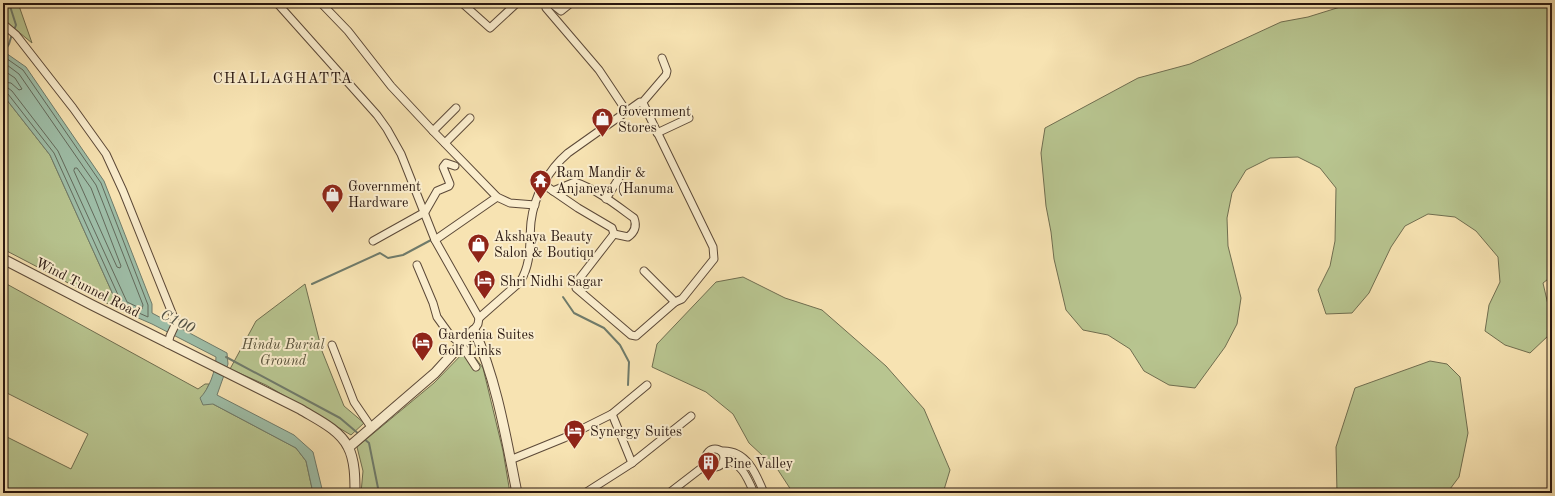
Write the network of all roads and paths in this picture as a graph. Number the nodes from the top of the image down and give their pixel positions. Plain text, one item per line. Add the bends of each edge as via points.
1 (277, 3) edge
2 (321, 3) edge
3 (462, 3) edge
4 (517, 3) edge
5 (570, 3) edge
6 (548, 5) edge
7 (3, 24) edge
8 (662, 58) dead end
9 (642, 103) junction
10 (456, 108) dead end
11 (627, 112) junction
12 (470, 118) dead end
13 (689, 118) dead end
14 (433, 131) junction
15 (657, 133) junction
16 (445, 143) junction
17 (455, 166) dead end
18 (622, 173) dead end
19 (543, 184) junction
20 (553, 191) junction
21 (497, 197) junction
22 (606, 199) junction
23 (535, 205) junction
24 (425, 212) junction
25 (614, 234) junction
26 (435, 240) junction
27 (373, 241) dead end
28 (3, 259) edge
29 (416, 265) dead end
30 (644, 271) dead end
31 (675, 302) junction
32 (479, 318) junction
33 (474, 330) junction
34 (169, 340) junction
35 (461, 344) junction
36 (332, 345) dead end
37 (476, 367) dead end
38 (647, 385) dead end
39 (612, 414) junction
40 (691, 416) dead end
41 (365, 433) junction
42 (349, 447) junction
43 (721, 451) junction
44 (510, 460) junction
45 (724, 460) junction
46 (632, 463) junction
47 (708, 463) junction
48 (355, 493) edge
49 (517, 493) edge
50 (585, 493) edge
51 (669, 493) edge
52 (754, 493) edge
53 (764, 493) edge

1 - 24 street via 378,115 393,137
2 - 14 street
3 - 4 street via 490,28
5 - 6 street via 561,11
6 - 11 street
7 - 34 street via 13,33 106,154 176,322
8 - 9 street via 666,75
9 - 11 street via 638,103
9 - 15 street
10 - 14 street
11 - 19 street via 558,161
12 - 16 street
13 - 15 street
14 - 16 street
15 - 31 street via 714,253 714,258 705,271 682,299
16 - 21 street
17 - 24 street via 450,163 444,164 450,184 437,192
18 - 22 street
19 - 20 street
19 - 23 street
20 - 22 street via 575,182
20 - 25 street via 612,228
21 - 23 street via 510,202
21 - 26 street
22 - 25 street via 636,222 636,229 632,234
23 - 32 street via 531,222 530,254 524,275 520,282
24 - 26 street
24 - 27 street
25 - 31 street via 576,283 576,288 631,336 636,336
26 - 32 street
28 - 34 street, Wind Tunnel Road
29 - 35 street via 437,317 450,335
30 - 31 street
32 - 33 street
33 - 35 street
33 - 44 street via 490,373
34 - 42 street, Wind Tunnel Road via 212,365 300,409 338,434
35 - 37 street
35 - 41 street via 435,373
36 - 41 street
38 - 39 street
39 - 44 street via 564,438
39 - 46 street
40 - 46 street
41 - 42 street
42 - 48 street
43 - 45 street
43 - 47 street via 713,449 708,452
43 - 53 street via 735,452 742,456 757,475
44 - 49 street
45 - 47 street via 715,467
45 - 52 street via 732,462 742,470
46 - 50 street
47 - 51 street

